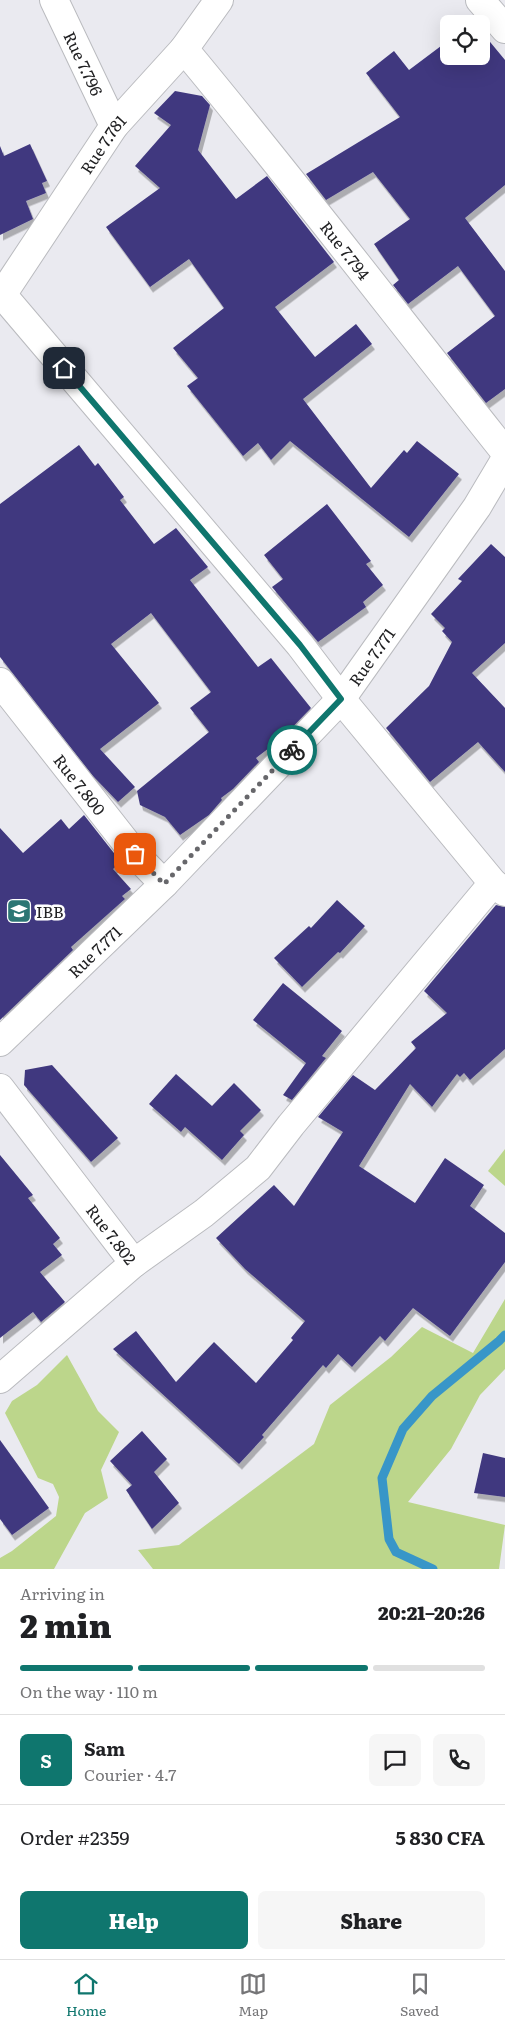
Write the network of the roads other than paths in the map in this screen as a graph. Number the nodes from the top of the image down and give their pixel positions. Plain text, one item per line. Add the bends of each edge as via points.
1 (54, 0) edge
2 (219, 0) edge
3 (480, 0) edge
4 (505, 29) edge
5 (184, 49) junction
6 (114, 126) junction
7 (1, 295) edge
8 (505, 452) edge
9 (505, 460) edge
10 (0, 682) edge
11 (341, 699) junction
12 (164, 884) junction
13 (499, 888) edge
14 (0, 1042) edge
15 (0, 1088) edge
16 (134, 1263) junction
17 (0, 1380) edge

1 - 6 street, Rue 7.796
2 - 5 street, Rue 7.781
3 - 4 street
5 - 6 street, Rue 7.781
5 - 8 street, Rue 7.794 via 261,141
6 - 7 street, Rue 7.781
7 - 11 street via 294,638
9 - 11 street, Rue 7.771 via 477,507
10 - 12 street, Rue 7.800 via 135,854
11 - 12 street, Rue 7.771
11 - 13 street
12 - 14 street, Rue 7.771
13 - 16 street via 290,1125 258,1168 204,1213
15 - 16 street, Rue 7.802
16 - 17 street, Rue 7.802

